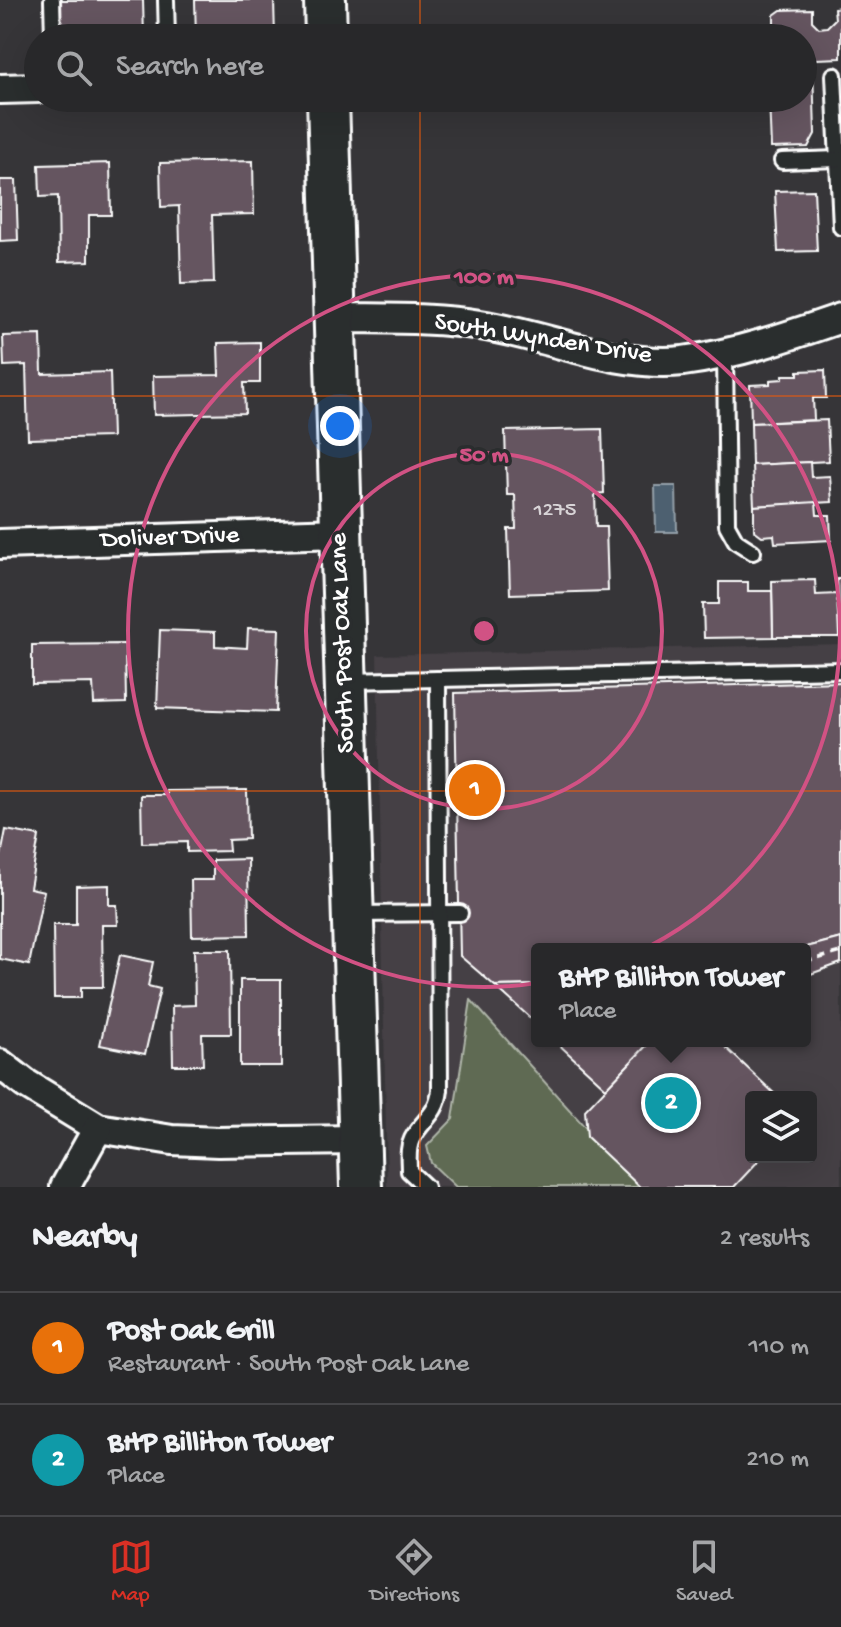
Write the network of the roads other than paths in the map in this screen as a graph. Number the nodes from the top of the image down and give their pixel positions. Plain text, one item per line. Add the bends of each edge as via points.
1 (52, 0) edge
2 (166, 0) edge
3 (325, 0) edge
4 (53, 24) edge
5 (167, 24) edge
6 (326, 24) edge
7 (834, 75) dead end
8 (24, 88) edge
9 (0, 89) edge
10 (328, 112) edge
11 (838, 159) junction
12 (782, 161) dead end
13 (841, 227) edge
14 (334, 318) junction
15 (841, 318) edge
16 (725, 352) junction
17 (341, 533) junction
18 (0, 544) edge
19 (753, 552) dead end
20 (841, 670) edge
21 (438, 679) junction
22 (346, 681) junction
23 (439, 913) junction
24 (460, 913) dead end
25 (353, 914) junction
26 (0, 1064) edge
27 (98, 1128) junction
28 (360, 1140) junction
29 (65, 1187) edge
30 (361, 1187) edge
31 (426, 1187) edge

1 - 4 lane
2 - 5 lane
3 - 6 main road
7 - 11 lane
8 - 9 street
10 - 14 main road, South Post Oak Lane
11 - 12 lane
11 - 13 lane
14 - 16 street, South Wynden Drive via 480,325 624,359 681,361
14 - 17 main road, South Post Oak Lane
15 - 16 street, South Wynden Drive
16 - 19 lane via 727,525 736,541
17 - 18 street, Doliver Drive
17 - 22 main road, South Post Oak Lane
20 - 21 lane
21 - 22 lane
21 - 23 lane
22 - 25 main road, South Post Oak Lane
23 - 24 lane
23 - 25 lane
23 - 31 lane via 438,1104 412,1137 409,1150 409,1171
25 - 28 main road, South Post Oak Lane
26 - 27 street
27 - 28 street via 187,1141
27 - 29 street
28 - 30 main road, South Post Oak Lane

